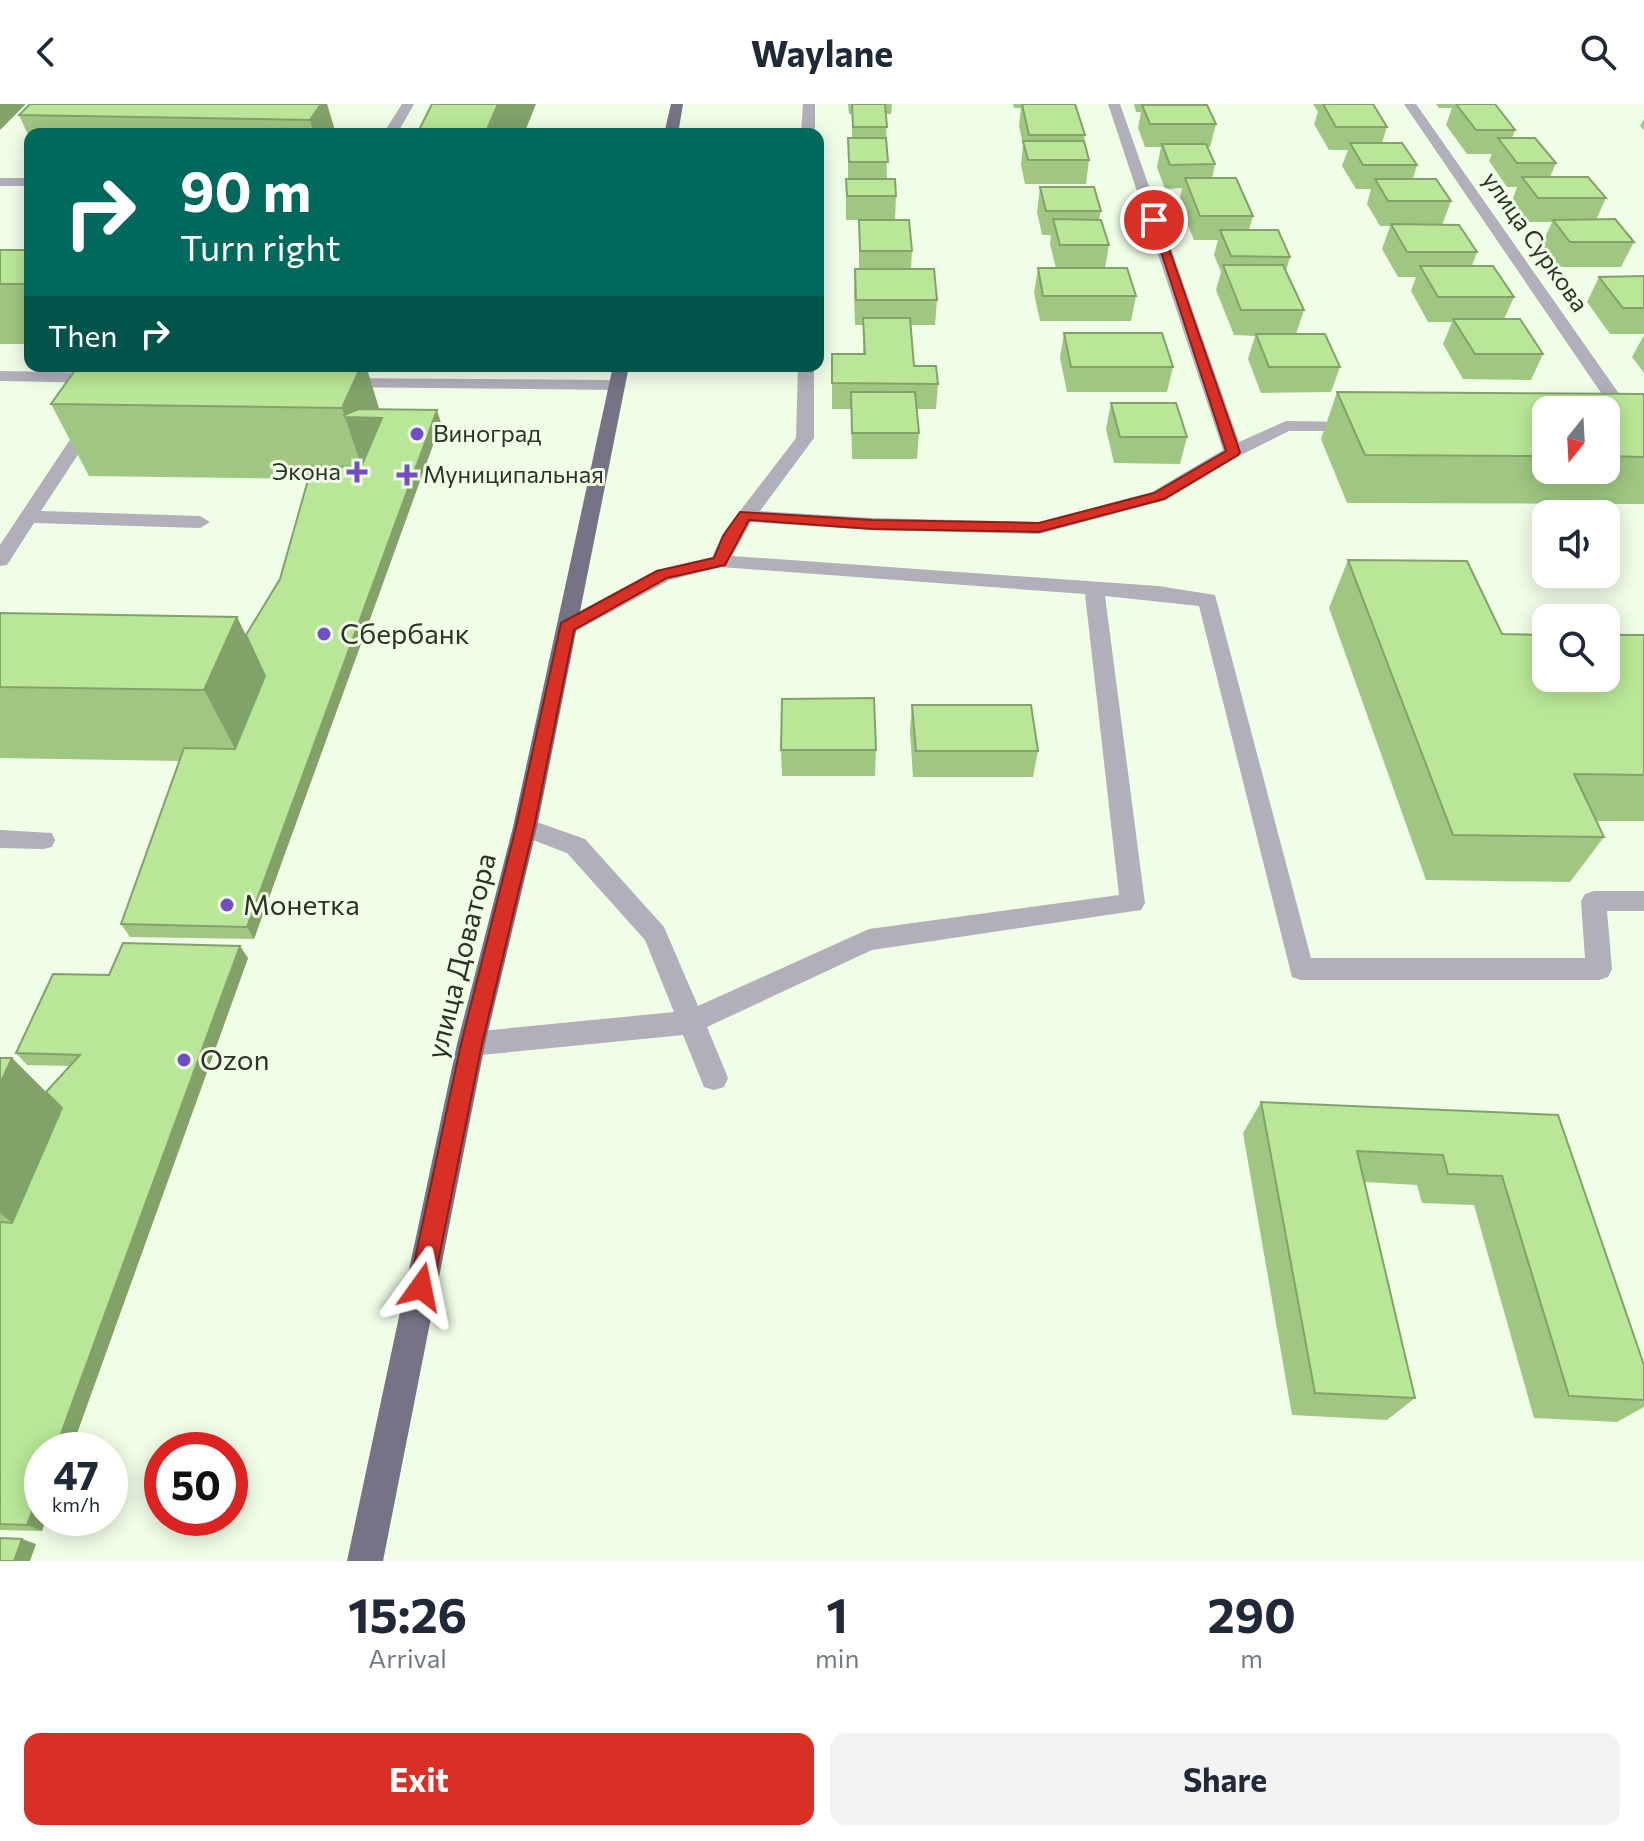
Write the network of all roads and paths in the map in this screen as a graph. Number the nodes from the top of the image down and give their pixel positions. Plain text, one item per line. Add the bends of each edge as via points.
1 (408, 104) edge
2 (677, 104) edge
3 (809, 104) edge
4 (1114, 104) edge
5 (1410, 104) edge
6 (394, 128) edge
7 (672, 128) edge
8 (808, 128) edge
9 (0, 182) edge
10 (24, 182) edge
11 (806, 372) edge
12 (0, 376) edge
13 (619, 376) edge
14 (320, 383) edge
15 (1603, 396) edge
16 (1375, 427) edge
17 (1233, 452) junction
18 (745, 516) junction
19 (28, 517) junction
20 (200, 522) dead end
21 (0, 560) edge
22 (720, 561) junction
23 (1094, 588) junction
24 (567, 627) junction
25 (525, 827) junction
26 (0, 839) edge
27 (43, 840) dead end
28 (1644, 901) edge
29 (691, 1022) junction
30 (471, 1044) junction
31 (714, 1078) dead end
32 (365, 1561) edge

1 - 6 street
2 - 7 main road
3 - 8 street
4 - 17 street
5 - 15 street, улица Суркова
9 - 10 street
11 - 18 street via 805,438
12 - 19 street via 118,379
13 - 14 street
13 - 24 main road, улица Доватора
16 - 17 street via 1286,426
17 - 18 street via 1159,496 1039,528
18 - 22 street
19 - 20 street
19 - 21 street
22 - 23 street
22 - 24 street via 663,575
23 - 28 street via 1208,600 1301,969 1599,969 1594,901
23 - 29 street via 1132,903 869,940
24 - 25 main road, улица Доватора
25 - 29 street via 576,846 655,934
25 - 30 main road, улица Доватора
26 - 27 street
29 - 30 street
29 - 31 street
30 - 32 main road, улица Доватора

